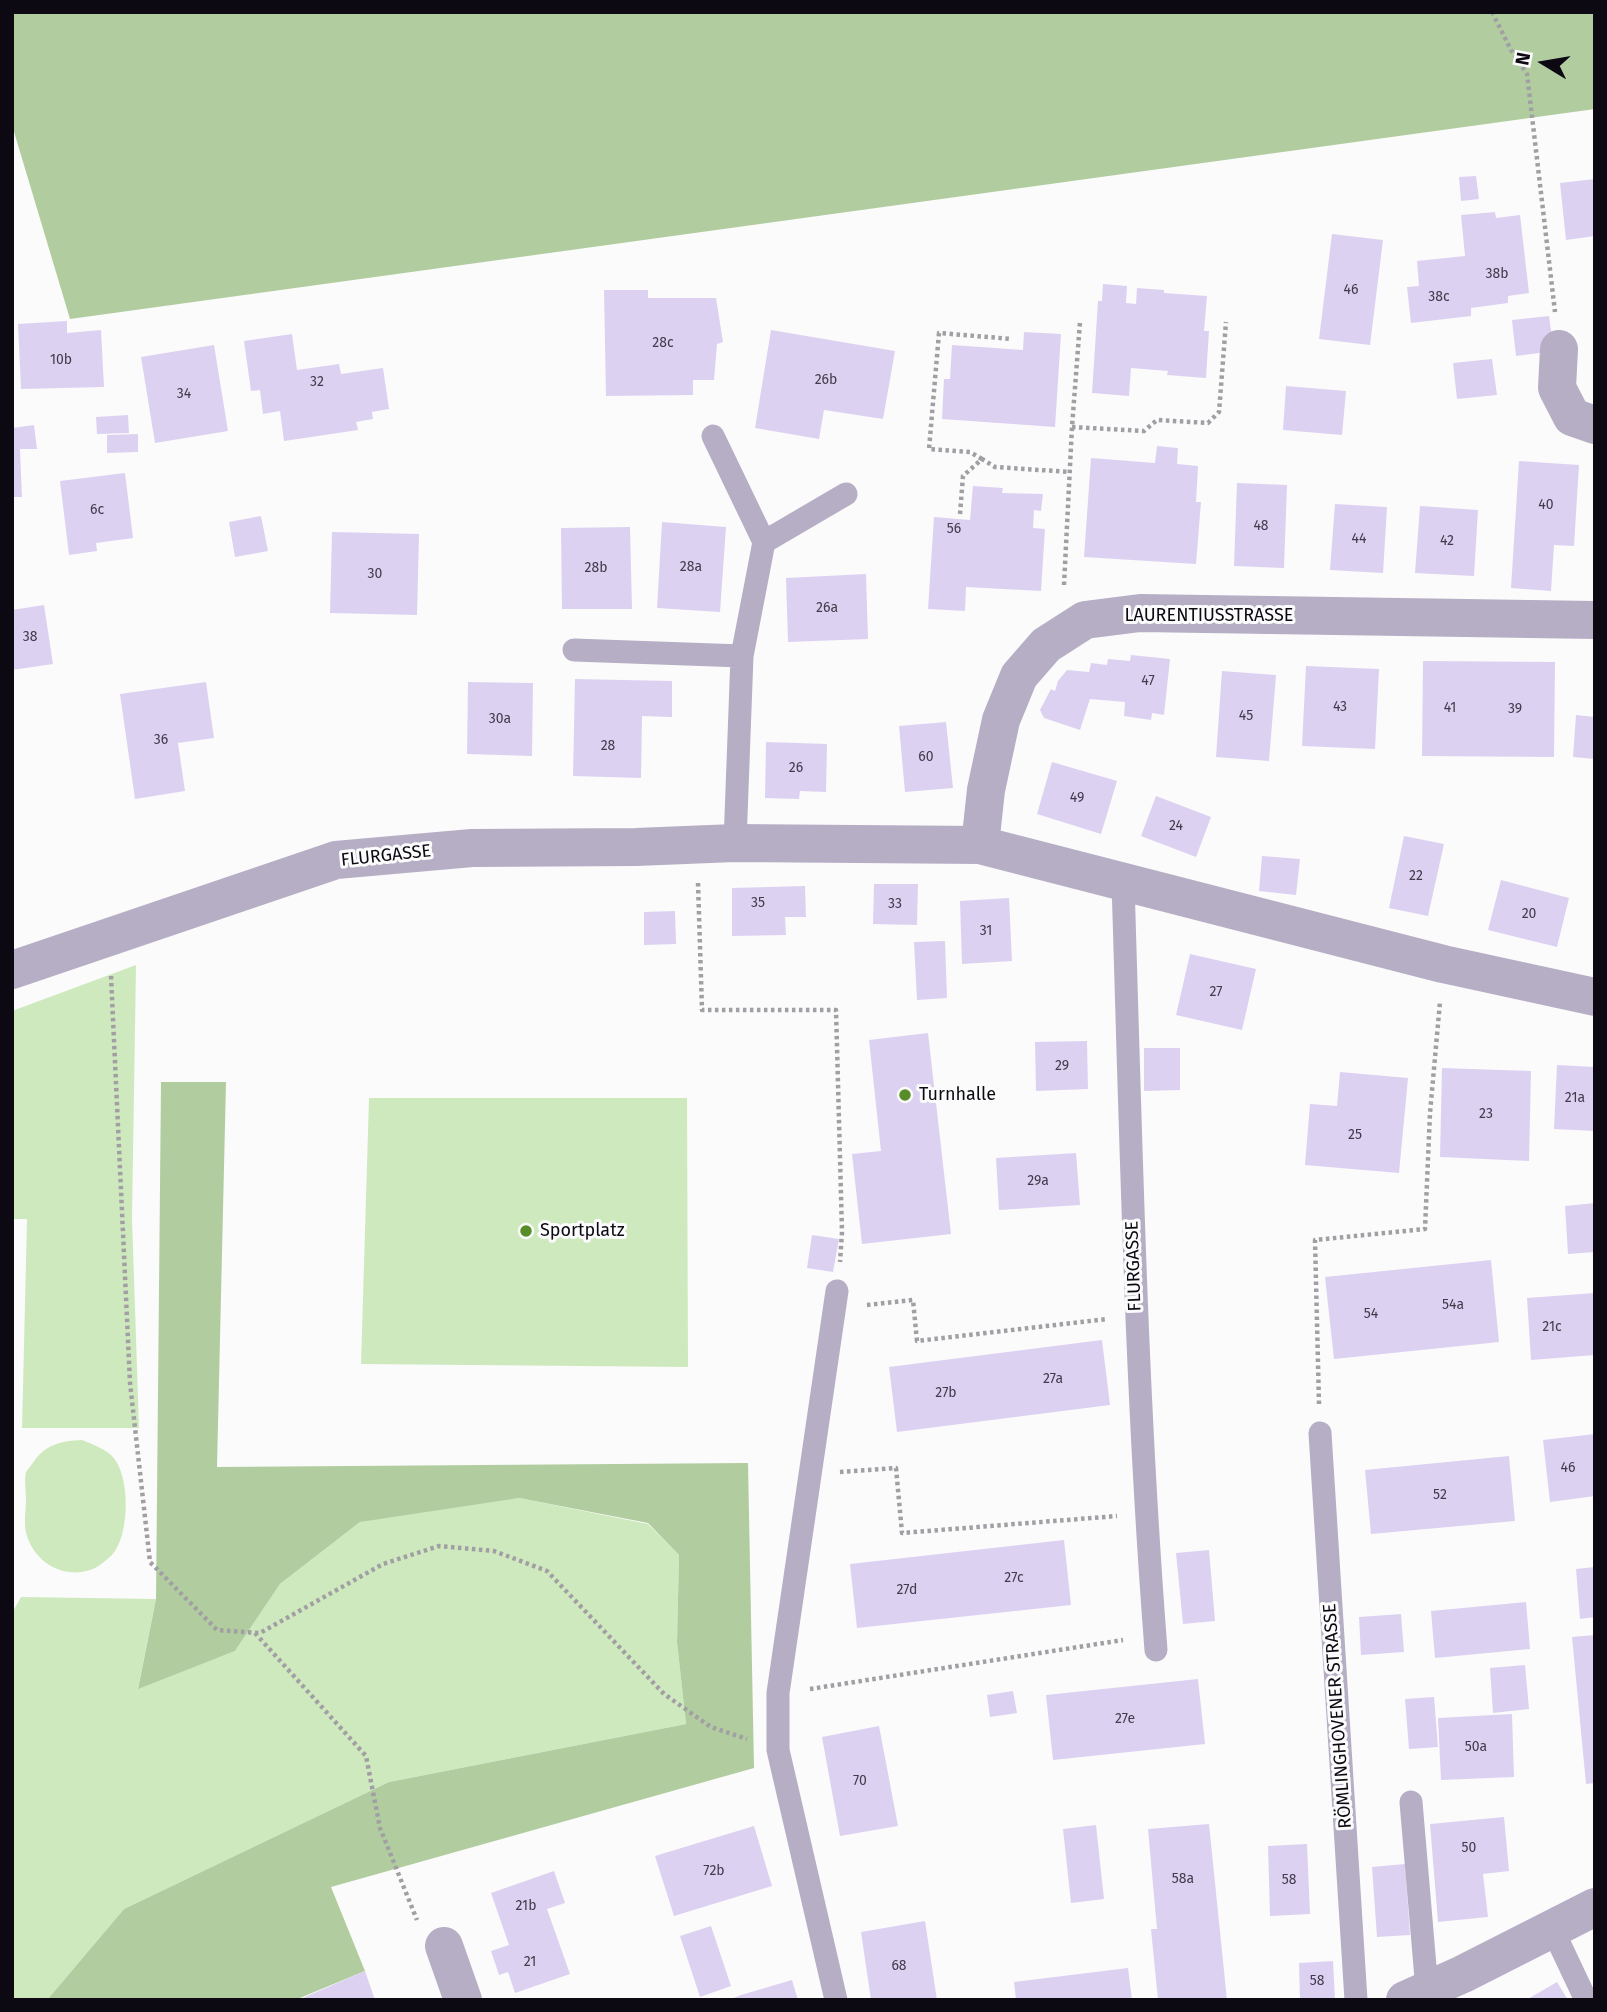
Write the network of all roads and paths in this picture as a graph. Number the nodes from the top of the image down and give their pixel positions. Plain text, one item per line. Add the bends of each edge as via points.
1 (1492, 12) edge
2 (1080, 322) dead end
3 (1226, 322) dead end
4 (1012, 339) dead end
5 (1559, 349) joint
6 (1595, 425) edge
7 (1072, 426) junction
8 (713, 436) dead end
9 (982, 459) junction
10 (1070, 472) junction
11 (846, 494) dead end
12 (960, 514) dead end
13 (764, 542) junction
14 (1595, 620) edge
15 (1062, 635) junction
16 (574, 650) dead end
17 (742, 656) junction
18 (735, 843) junction
19 (697, 845) junction
20 (980, 845) junction
21 (1123, 883) junction
22 (104, 938) junction
23 (1443, 964) junction
24 (12, 970) edge
25 (1595, 997) edge
26 (836, 1300) junction
27 (1136, 1316) junction
28 (1320, 1433) joint
29 (811, 1474) junction
30 (1146, 1514) junction
31 (255, 1633) junction
32 (1156, 1642) joint
33 (778, 1693) junction
34 (778, 1750) junction
35 (1411, 1802) dead end
36 (1595, 1907) edge
37 (1552, 1928) junction
38 (446, 1953) joint
39 (1416, 1995) edge
40 (463, 2000) edge
41 (836, 2000) edge
42 (1356, 2000) edge
43 (1586, 2000) edge

1 - 5 path via 1527,74
2 - 7 path
3 - 7 path via 1219,412 1208,424 1157,420 1144,431
4 - 9 path via 939,332 929,449 970,452
5 - 6 street via 1556,388 1572,417
7 - 10 path
8 - 13 lane
9 - 10 path via 995,467
9 - 12 path via 962,476
10 - 15 path
11 - 13 lane
13 - 17 lane
14 - 15 street, LAURENTIUSSTRASSE via 1140,612 1085,620
15 - 20 street, LAURENTIUSSTRASSE via 1046,645 1019,676 1001,720
16 - 17 lane
17 - 18 lane
18 - 19 street, FLURGASSE
18 - 20 street, FLURGASSE
19 - 22 street, FLURGASSE via 472,848 336,860
19 - 26 path via 702,1010 836,1010 842,1232
20 - 21 street, FLURGASSE
21 - 23 street, FLURGASSE
21 - 27 lane, FLURGASSE
22 - 24 street, FLURGASSE
22 - 31 path via 112,985 130,1383 150,1562 217,1630
23 - 25 street, FLURGASSE
23 - 28 path via 1425,1229 1315,1240
26 - 27 path via 913,1300 917,1341
26 - 29 lane
27 - 30 lane, FLURGASSE
28 - 42 lane, RÖMLINGHOVENER STRASSE
29 - 30 path via 896,1468 902,1533
29 - 33 lane
30 - 32 lane, FLURGASSE
31 - 34 path via 383,1564 439,1546 494,1551 547,1571 664,1694 711,1727
31 - 38 path via 366,1756 380,1828 434,1963
32 - 33 path
33 - 34 lane
34 - 41 lane
35 - 39 lane
36 - 37 street
37 - 39 street
37 - 43 lane
38 - 40 street

